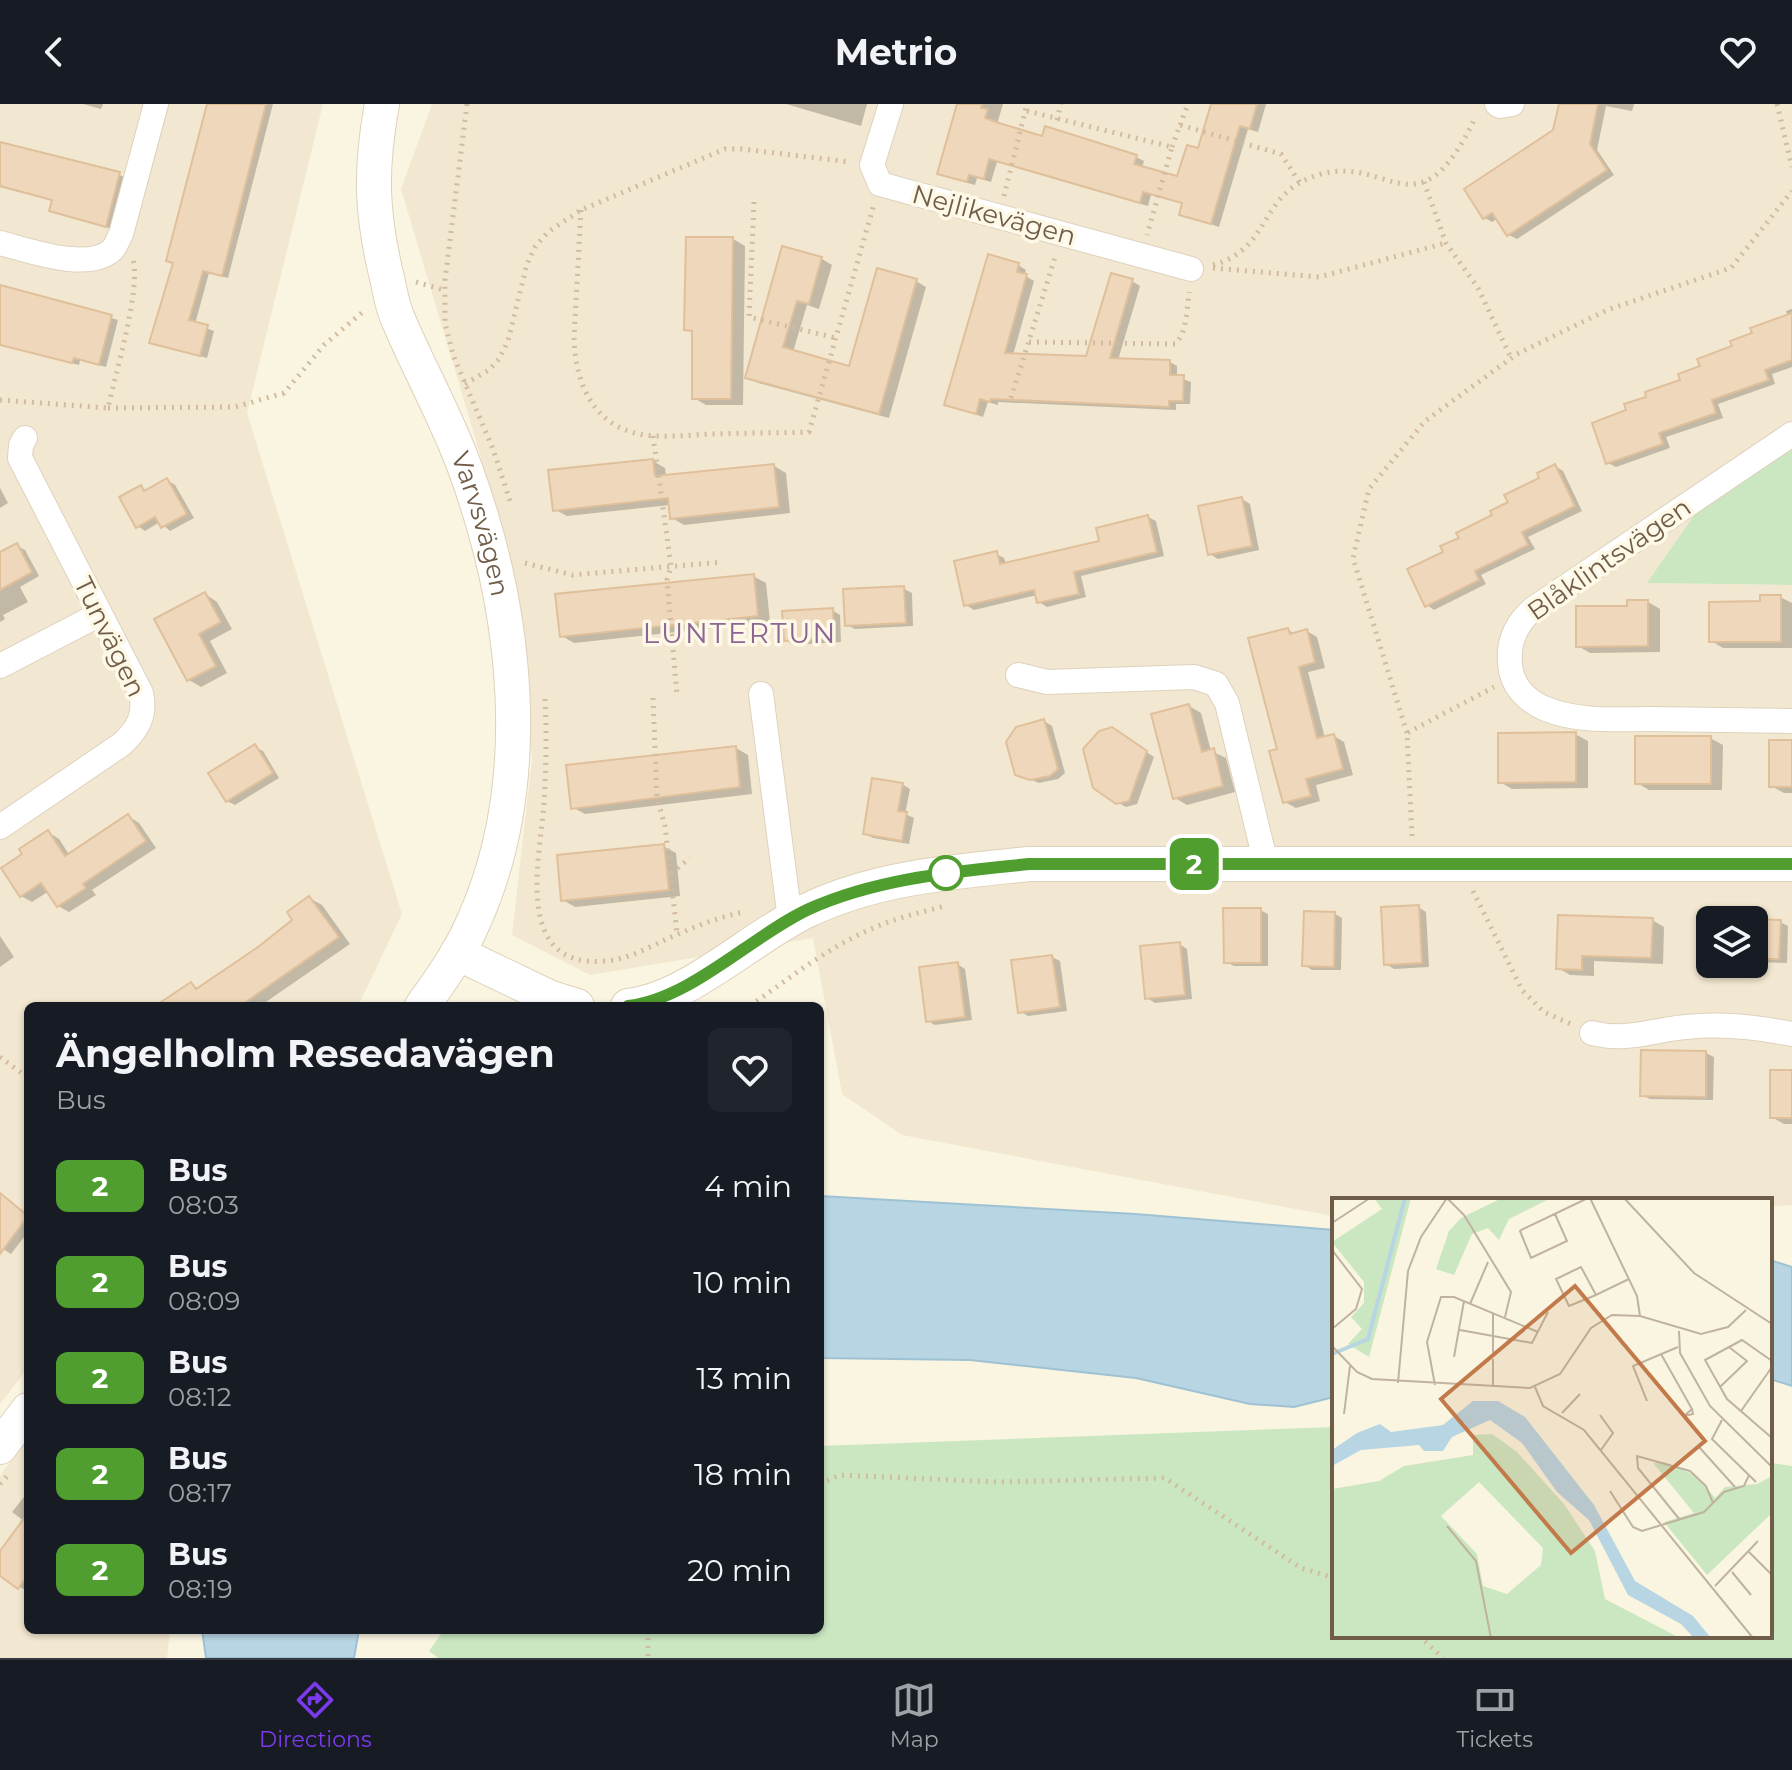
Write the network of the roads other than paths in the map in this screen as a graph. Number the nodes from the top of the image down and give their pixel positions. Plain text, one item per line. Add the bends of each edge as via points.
1 (156, 104) edge
2 (382, 104) edge
3 (891, 104) edge
4 (1512, 104) edge
5 (1489, 105) edge
6 (0, 243) edge
7 (1195, 268) road end
8 (1792, 434) edge
9 (25, 438) dead end
10 (100, 614) junction
11 (0, 666) edge
12 (1018, 675) dead end
13 (761, 694) dead end
14 (1792, 721) edge
15 (0, 827) edge
16 (1266, 864) junction
17 (1792, 864) edge
18 (790, 919) junction
19 (457, 953) junction
20 (425, 1002) edge
21 (564, 1002) edge
22 (641, 1002) edge
23 (1592, 1033) road end
24 (1792, 1034) edge
25 (24, 1415) edge
26 (0, 1447) edge

1 - 6 street via 114,249 90,260
2 - 19 street, Varvsvägen via 372,180 377,238 396,316 466,469 505,627 513,707 509,792 485,892
3 - 7 street, Nejlikevägen via 876,174 998,216
4 - 5 street
8 - 14 street, Blåklintsvägen via 1533,609 1519,623 1510,668 1526,697 1563,714
9 - 10 street, Tunvägen via 20,458
10 - 11 street
10 - 15 street, Tunvägen via 141,693 141,721 122,744
12 - 16 street via 1047,682 1194,677 1216,684 1227,703
13 - 18 street
16 - 17 street
16 - 18 street via 1029,864 946,873 842,896
18 - 22 street via 675,992
19 - 20 street, Varvsvägen
19 - 21 street
23 - 24 street via 1623,1038 1716,1024
25 - 26 street

